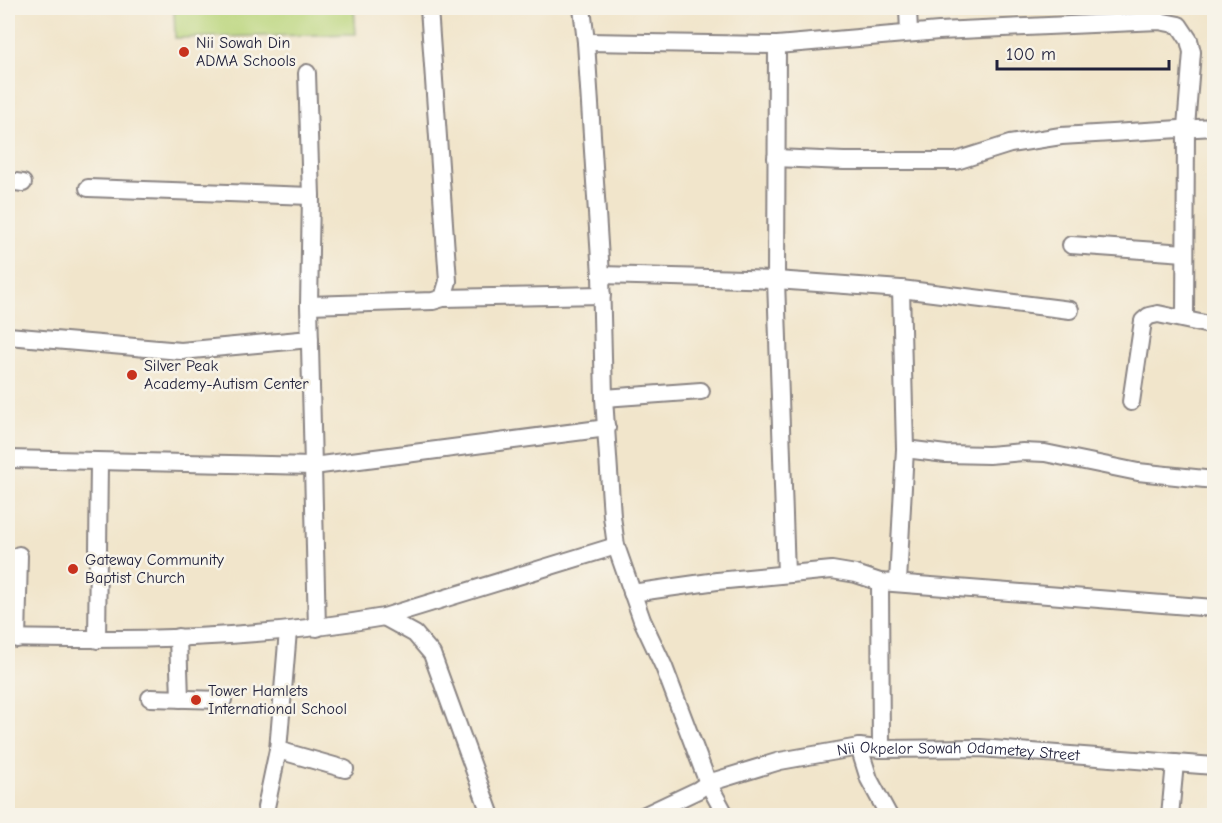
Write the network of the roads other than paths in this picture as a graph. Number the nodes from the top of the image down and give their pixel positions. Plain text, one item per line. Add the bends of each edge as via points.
1 (429, 8) edge
2 (582, 8) edge
3 (908, 8) edge
4 (909, 33) junction
5 (586, 42) junction
6 (777, 45) junction
7 (307, 73) dead end
8 (1215, 127) edge
9 (1186, 128) junction
10 (776, 158) junction
11 (88, 188) dead end
12 (311, 196) junction
13 (1071, 245) dead end
14 (1185, 253) junction
15 (601, 275) junction
16 (776, 280) junction
17 (901, 289) junction
18 (602, 295) junction
19 (443, 297) junction
20 (309, 305) junction
21 (1070, 310) dead end
22 (1185, 319) junction
23 (1215, 326) edge
24 (8, 336) edge
25 (310, 339) junction
26 (701, 391) dead end
27 (604, 398) junction
28 (1131, 402) dead end
29 (607, 428) junction
30 (905, 449) junction
31 (8, 459) edge
32 (99, 462) junction
33 (313, 466) junction
34 (1215, 480) edge
35 (616, 546) junction
36 (19, 555) dead end
37 (786, 574) junction
38 (880, 582) junction
39 (898, 582) junction
40 (632, 593) junction
41 (1215, 608) edge
42 (384, 617) junction
43 (317, 628) junction
44 (288, 631) junction
45 (178, 637) junction
46 (12, 638) edge
47 (96, 640) junction
48 (150, 698) dead end
49 (180, 699) junction
50 (223, 700) dead end
51 (859, 747) junction
52 (881, 749) junction
53 (278, 750) junction
54 (1175, 763) junction
55 (1215, 766) edge
56 (345, 769) dead end
57 (708, 783) junction
58 (266, 807) dead end
59 (491, 816) edge
60 (643, 816) edge
61 (726, 816) edge
62 (889, 816) edge
63 (1170, 816) edge

1 - 19 street via 448,282
2 - 5 street
3 - 4 street
4 - 6 street
4 - 9 street via 1159,21 1179,25 1192,52
5 - 6 street
5 - 15 street
6 - 10 street
7 - 12 street
8 - 9 street
9 - 10 street via 1061,136 1010,144 956,161
9 - 14 street
10 - 16 street
11 - 12 street
12 - 20 street
13 - 14 street
14 - 22 street
15 - 16 street
15 - 18 street
16 - 17 street
16 - 37 street
17 - 21 street
17 - 30 street
18 - 19 street
18 - 27 street
19 - 20 street via 433,301
20 - 25 street
22 - 23 street
22 - 28 street via 1158,314 1143,321
24 - 25 street via 181,351
25 - 33 street
26 - 27 street
27 - 29 street
29 - 33 street
29 - 35 street
30 - 34 street via 946,454 1045,453 1138,472
30 - 39 street
31 - 32 street
32 - 33 street
32 - 47 street
33 - 43 street
35 - 40 street
35 - 42 street
36 - 46 street
37 - 38 street via 832,570
37 - 40 street
38 - 39 street
38 - 52 street
39 - 41 street
40 - 57 street
42 - 43 street
42 - 59 street via 415,634 432,654
43 - 44 street
44 - 45 street
44 - 53 street
45 - 47 street
45 - 49 street
46 - 47 street
48 - 49 street
49 - 50 street
51 - 52 street, Nii Okpelor Sowah Odametey Street
51 - 57 street, Nii Okpelor Sowah Odametey Street via 780,761
51 - 62 street via 869,779
52 - 54 street, Nii Okpelor Sowah Odametey Street via 980,748
53 - 56 street
53 - 58 street
54 - 55 street, Nii Okpelor Sowah Odametey Street
54 - 63 street
57 - 60 street, Nii Okpelor Sowah Odametey Street
57 - 61 street

